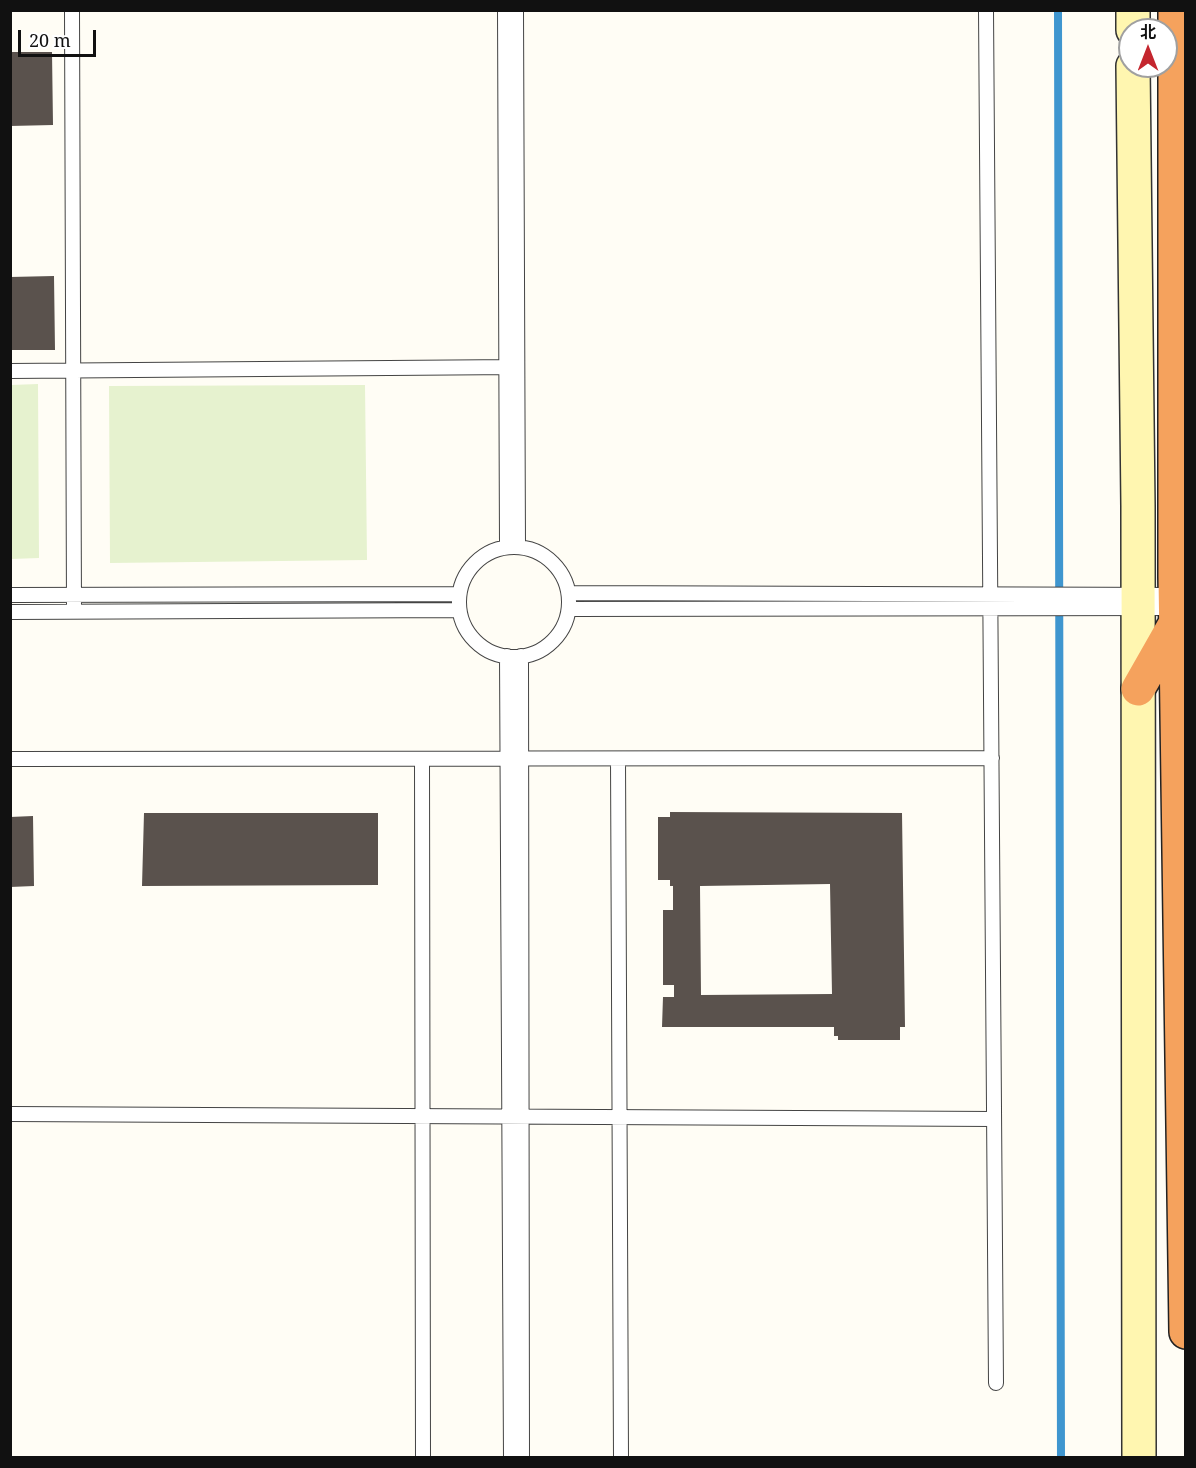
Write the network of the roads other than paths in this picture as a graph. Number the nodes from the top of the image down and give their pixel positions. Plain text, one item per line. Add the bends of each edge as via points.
1 (72, 10) edge
2 (505, 10) edge
3 (516, 10) edge
4 (986, 10) edge
5 (1175, 10) edge
6 (1133, 78) edge
7 (512, 367) junction
8 (10, 371) edge
9 (74, 371) junction
10 (1137, 506) junction
11 (513, 548) junction
12 (569, 592) junction
13 (459, 594) junction
14 (992, 594) junction
15 (10, 595) edge
16 (74, 595) junction
17 (1176, 600) junction
18 (1045, 601) junction
19 (1137, 602) junction
20 (569, 609) junction
21 (992, 609) junction
22 (459, 610) junction
23 (74, 611) junction
24 (10, 612) edge
25 (514, 656) junction
26 (1137, 689) junction
27 (992, 758) junction
28 (10, 759) edge
29 (422, 759) junction
30 (514, 759) junction
31 (618, 759) junction
32 (10, 1114) edge
33 (422, 1118) junction
34 (515, 1118) junction
35 (619, 1118) junction
36 (994, 1119) junction
37 (1185, 1332) edge
38 (996, 1383) dead end
39 (423, 1458) edge
40 (511, 1458) edge
41 (522, 1458) edge
42 (621, 1458) edge
43 (1139, 1458) edge

1 - 9 lane
2 - 7 lane
3 - 7 lane
4 - 14 lane
5 - 17 highway
6 - 10 street
7 - 9 lane
7 - 11 lane
8 - 9 lane
9 - 16 lane
10 - 17 street
10 - 19 street
11 - 12 lane via 542,554 564,577
11 - 13 lane via 483,556 471,567
12 - 14 lane
12 - 20 lane
13 - 16 lane
13 - 22 lane
14 - 18 lane
14 - 21 lane
15 - 16 lane
16 - 23 lane
17 - 19 lane
17 - 26 highway
17 - 37 highway
18 - 19 lane via 1072,594
18 - 19 lane via 1072,609
18 - 21 lane
19 - 26 street
20 - 21 lane
20 - 25 lane via 556,638 544,648
21 - 27 lane
22 - 23 lane
22 - 25 lane via 471,637 483,647
23 - 24 lane
25 - 30 lane
26 - 43 street
27 - 31 lane
27 - 36 lane
28 - 29 lane
29 - 30 lane
29 - 33 lane
30 - 31 lane
30 - 34 lane
31 - 35 lane
32 - 33 lane
33 - 34 lane
33 - 39 lane
34 - 35 lane
34 - 40 lane
34 - 41 lane
35 - 36 lane
35 - 42 lane
36 - 38 lane

